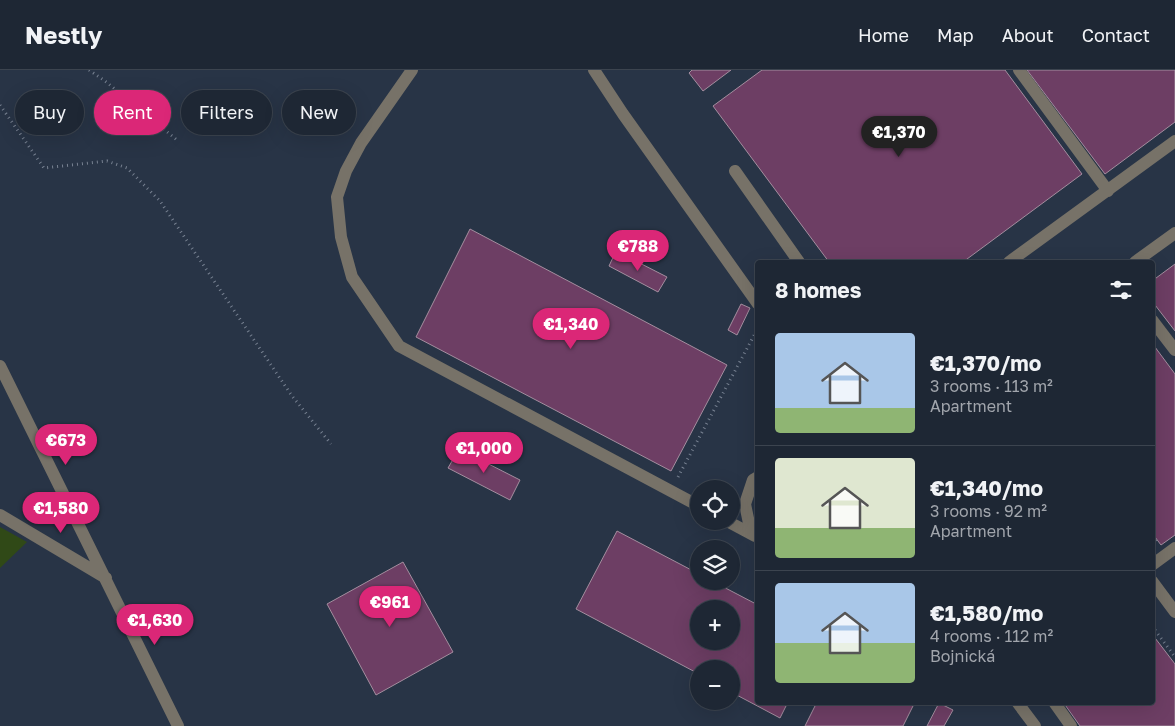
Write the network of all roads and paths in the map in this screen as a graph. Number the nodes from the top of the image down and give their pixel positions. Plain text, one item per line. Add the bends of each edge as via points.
1 (89, 70) edge
2 (412, 70) edge
3 (594, 70) edge
4 (1019, 70) edge
5 (0, 105) edge
6 (178, 140) dead end
7 (1175, 141) edge
8 (734, 172) dead end
9 (1108, 191) junction
10 (1175, 233) edge
11 (798, 260) edge
12 (1012, 260) edge
13 (1138, 260) edge
14 (755, 300) edge
15 (1155, 324) edge
16 (755, 334) edge
17 (1175, 350) edge
18 (0, 366) edge
19 (331, 444) dead end
20 (755, 478) edge
21 (670, 491) junction
22 (690, 501) edge
23 (0, 515) edge
24 (740, 527) edge
25 (754, 535) edge
26 (1175, 548) edge
27 (1155, 563) edge
28 (106, 578) junction
29 (1155, 585) edge
30 (1175, 612) edge
31 (1155, 630) edge
32 (1175, 657) edge
33 (1019, 705) edge
34 (1056, 705) edge
35 (178, 726) edge
36 (1035, 726) edge
37 (1071, 726) edge

1 - 6 path
2 - 21 street via 361,143 346,170 337,197 341,237 352,277 399,346
3 - 14 street
4 - 9 street
5 - 19 path via 44,168 107,161 127,168 160,201 292,396
7 - 9 street
8 - 11 street
9 - 12 street
10 - 13 street
15 - 17 street
16 - 21 path
18 - 28 street
20 - 25 street via 744,504
21 - 22 street
23 - 28 street
24 - 25 street
26 - 27 street
28 - 35 street
29 - 30 street
31 - 32 path
33 - 36 street
34 - 37 street

